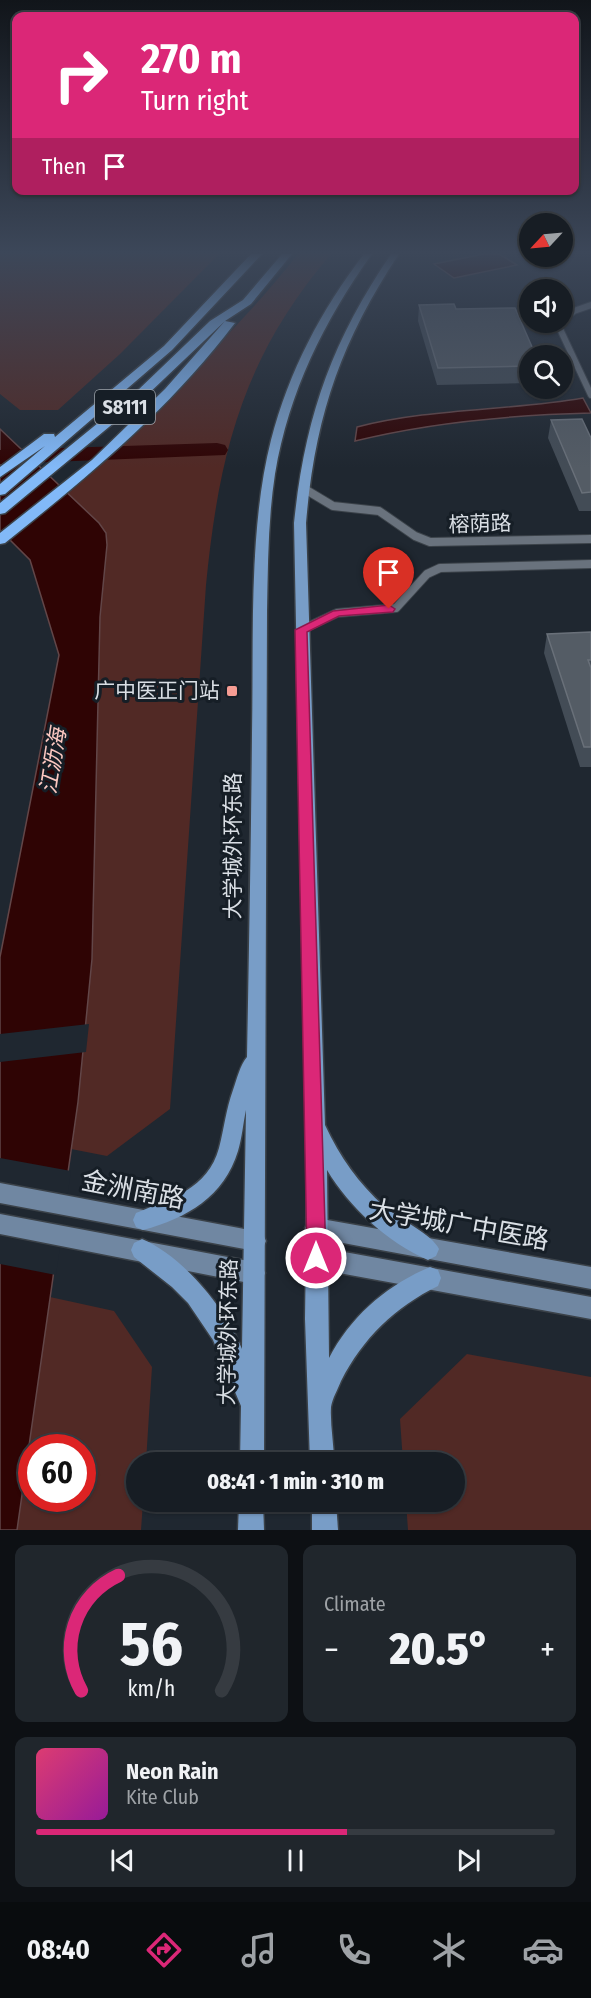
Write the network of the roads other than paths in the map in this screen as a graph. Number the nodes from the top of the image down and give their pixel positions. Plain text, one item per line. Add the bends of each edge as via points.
1 (184, 325) edge
2 (191, 325) edge
3 (212, 325) edge
4 (227, 325) edge
5 (321, 325) edge
6 (351, 325) edge
7 (562, 333) edge
8 (591, 395) edge
9 (0, 473) edge
10 (303, 488) junction
11 (0, 491) edge
12 (0, 510) edge
13 (591, 539) edge
14 (0, 540) edge
15 (591, 564) edge
16 (301, 630) junction
17 (257, 1052) junction
18 (315, 1122) junction
19 (0, 1193) edge
20 (143, 1220) junction
21 (0, 1224) edge
22 (316, 1228) junction
23 (255, 1242) junction
24 (428, 1249) junction
25 (142, 1250) junction
26 (316, 1258) junction
27 (254, 1273) junction
28 (430, 1278) junction
29 (591, 1278) edge
30 (591, 1308) edge
31 (320, 1406) junction
32 (252, 1412) junction
33 (252, 1452) edge
34 (322, 1452) edge
35 (251, 1512) edge
36 (324, 1512) edge
37 (251, 1530) edge
38 (325, 1530) edge

1 - 9 highway via 105,395
2 - 11 highway, S8111
3 - 12 highway, S8111 via 140,395
4 - 14 highway via 169,392 97,463
5 - 17 main road, 大学城外环东路 via 308,349 282,419 265,511
6 - 10 main road via 312,428
7 - 8 lane
10 - 13 lane, 榕荫路 via 333,506 379,511 415,536 434,543
10 - 16 main road
15 - 16 lane, 榕荫路 via 440,568 427,574 398,606 337,613
16 - 18 main road
17 - 20 main road via 218,1175 189,1202
17 - 23 main road, 大学城外环东路
18 - 22 main road
18 - 24 main road via 333,1160 365,1202
19 - 20 main road, 金洲南路
20 - 23 main road, 金洲南路
21 - 25 main road
22 - 24 main road, 大学城广中医路
22 - 26 main road
23 - 27 main road, 大学城外环东路
24 - 29 main road, 大学城广中医路
25 - 27 main road
25 - 32 main road via 183,1280 218,1324 243,1380
26 - 28 main road
26 - 31 main road
27 - 32 main road, 大学城外环东路
28 - 30 main road
28 - 31 main road via 406,1289 370,1319 343,1356
31 - 34 main road
32 - 33 main road, 大学城外环东路
35 - 37 main road
36 - 38 main road

